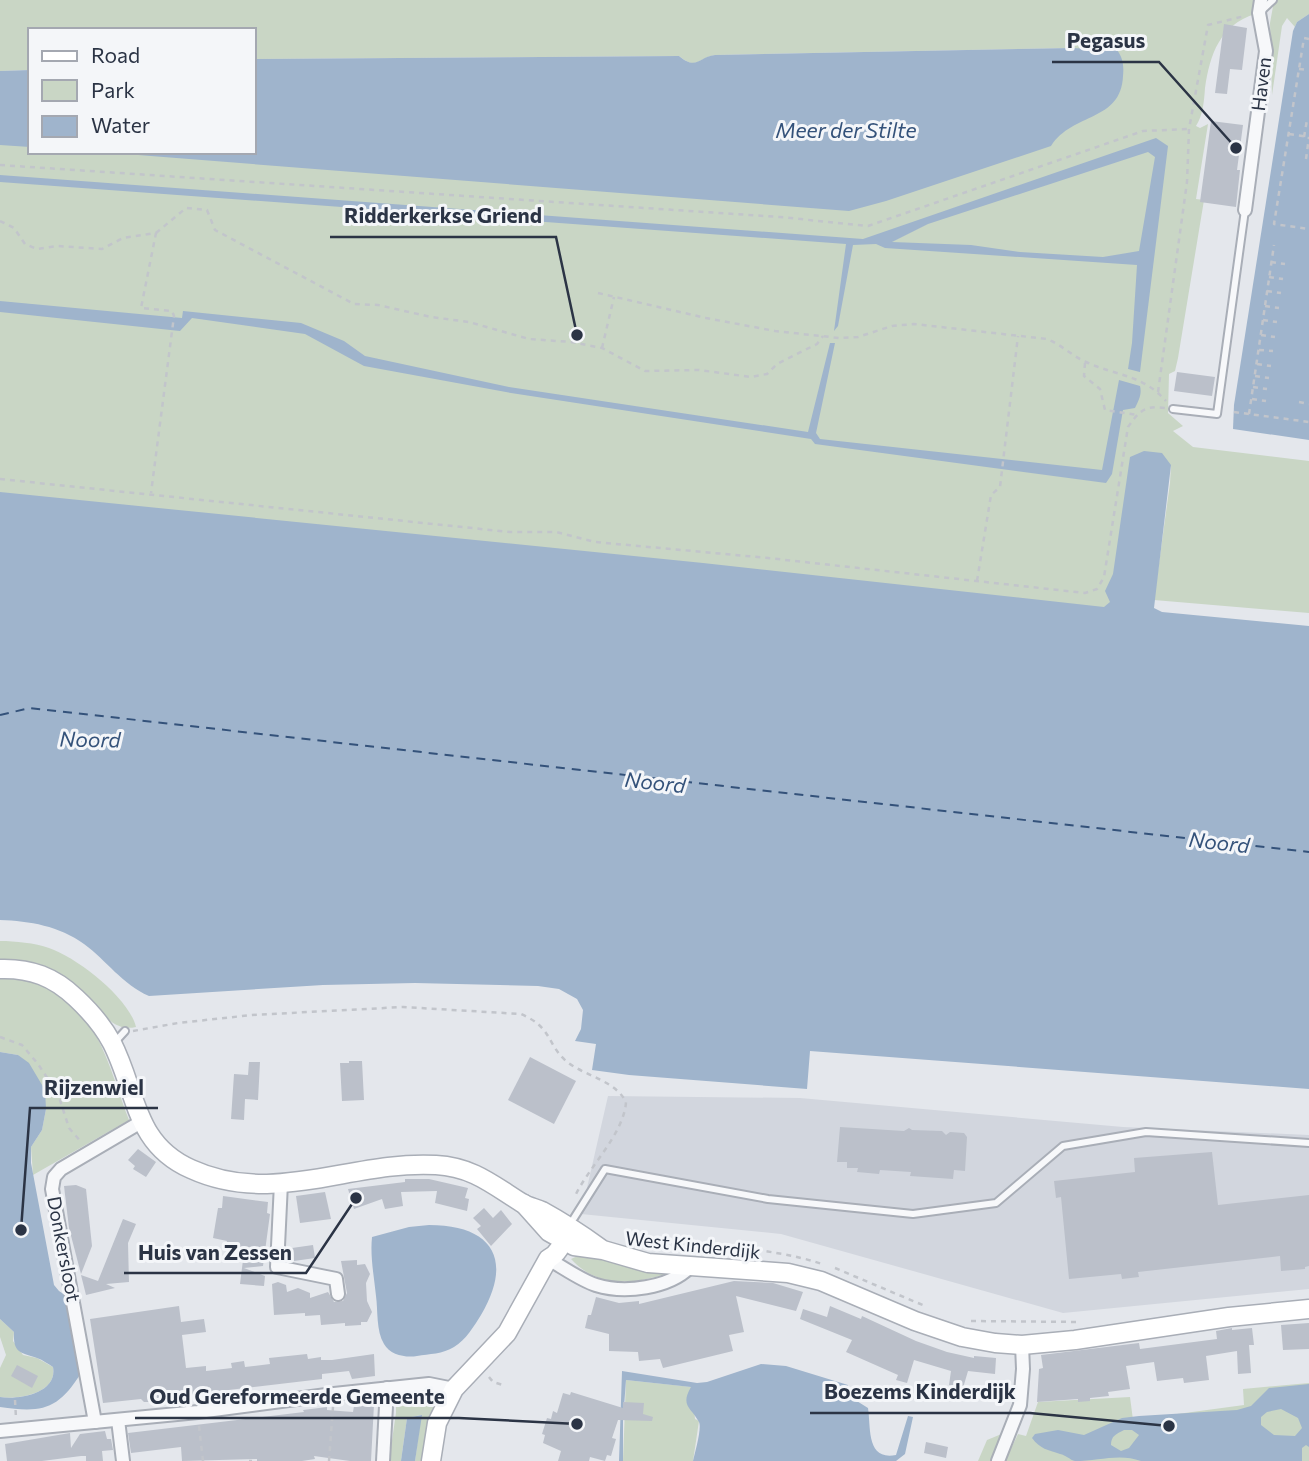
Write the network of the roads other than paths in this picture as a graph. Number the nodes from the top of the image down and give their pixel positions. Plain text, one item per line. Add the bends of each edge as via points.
1 (1273, 0) edge
2 (1260, 7) edge
3 (1244, 210) joint
4 (1173, 409) road end
5 (0, 969) edge
6 (141, 1122) junction
7 (1309, 1143) edge
8 (281, 1184) junction
9 (564, 1230) junction
10 (548, 1259) junction
11 (690, 1267) junction
12 (338, 1294) dead end
13 (1309, 1309) edge
14 (1022, 1345) junction
15 (387, 1388) junction
16 (454, 1389) junction
17 (118, 1420) junction
18 (95, 1422) junction
19 (0, 1431) edge
20 (123, 1461) edge
21 (383, 1461) edge
22 (431, 1461) edge
23 (998, 1461) edge

1 - 2 lane
2 - 3 street, Haven via 1266,51
3 - 4 lane via 1217,414
5 - 6 street, West Kinderdijk via 19,968 53,979 119,1038
6 - 8 street, West Kinderdijk via 164,1152 204,1175 233,1183
6 - 18 street, Donkersloot via 61,1169 52,1189
7 - 9 lane via 1146,1132 1063,1146 996,1203 913,1214 768,1199 605,1169
8 - 9 street, West Kinderdijk via 400,1166 438,1165 483,1177 540,1210
8 - 12 street via 277,1266 336,1279
9 - 10 street via 546,1249
9 - 11 street, West Kinderdijk via 587,1249
10 - 11 street, West Kinderdijk via 596,1285 620,1287 662,1284
10 - 16 street via 507,1333
11 - 14 street, West Kinderdijk via 788,1273 821,1281 962,1337
13 - 14 street, West Kinderdijk
14 - 23 street via 1020,1405
15 - 16 street via 429,1384
15 - 17 street
15 - 21 street
16 - 22 street via 437,1423
17 - 18 street
17 - 20 street
18 - 19 street

